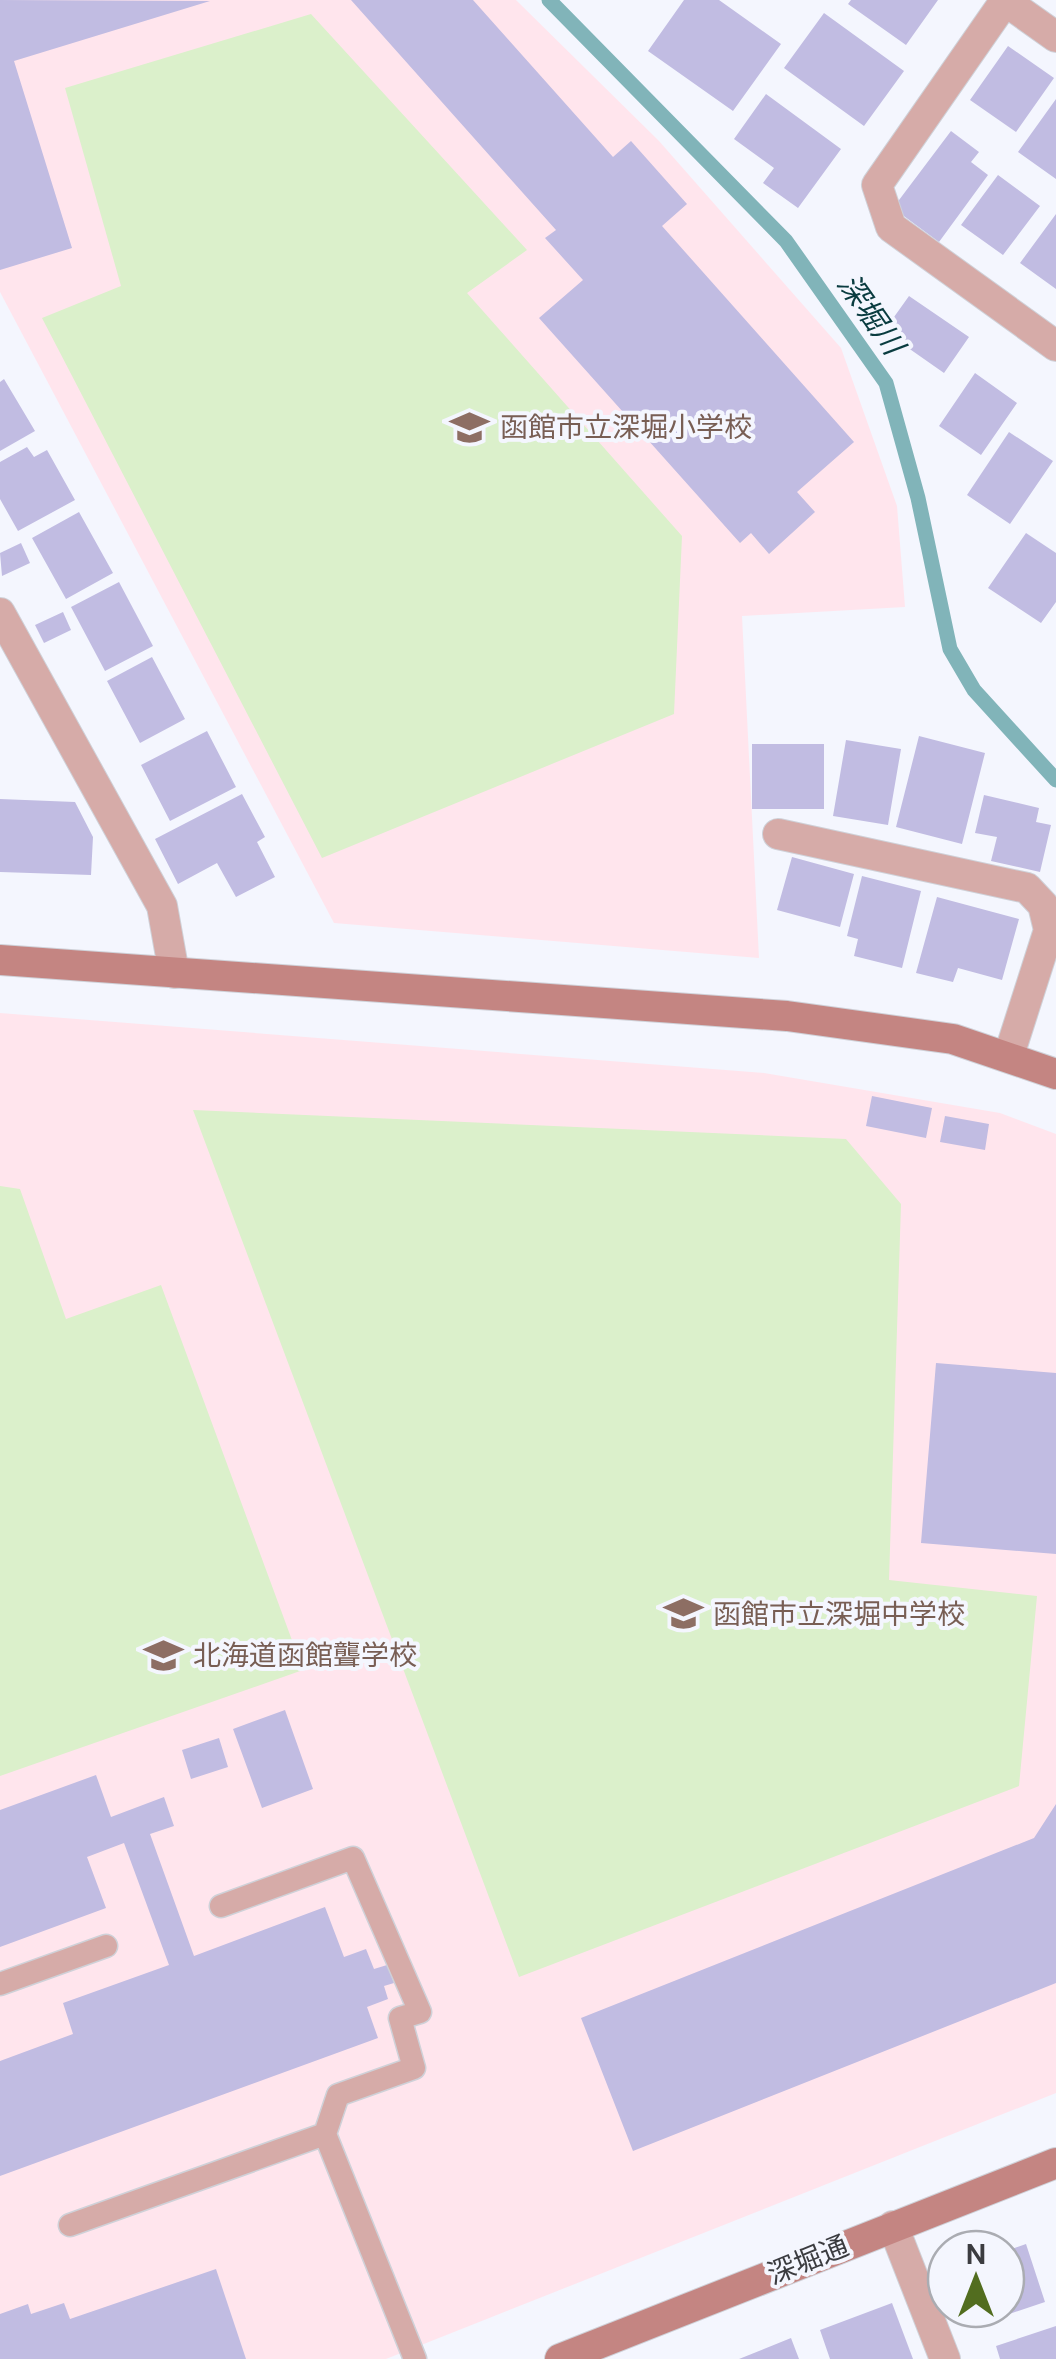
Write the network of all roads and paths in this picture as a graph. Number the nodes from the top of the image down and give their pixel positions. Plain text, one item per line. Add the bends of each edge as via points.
1 (1004, 0) edge
2 (1056, 37) edge
3 (1056, 346) edge
4 (0, 613) edge
5 (778, 834) dead end
6 (0, 960) edge
7 (174, 973) junction
8 (1009, 1055) junction
9 (1056, 1074) edge
10 (221, 1906) dead end
11 (106, 1946) dead end
12 (0, 1984) edge
13 (324, 2134) junction
14 (1056, 2163) edge
15 (70, 2225) dead end
16 (894, 2226) junction
17 (415, 2359) edge
18 (560, 2359) edge
19 (945, 2359) edge

1 - 2 street
1 - 3 street via 877,185 891,227
4 - 7 street via 162,906
5 - 8 street via 1026,888 1043,906 1049,930
6 - 7 street
7 - 8 street via 788,1016 953,1039
8 - 9 street
10 - 13 lane via 353,1858 420,2012 400,2018 414,2068 338,2095
11 - 12 lane
13 - 15 lane
13 - 17 lane
14 - 16 street, 深堀通
16 - 18 street, 深堀通
16 - 19 street

